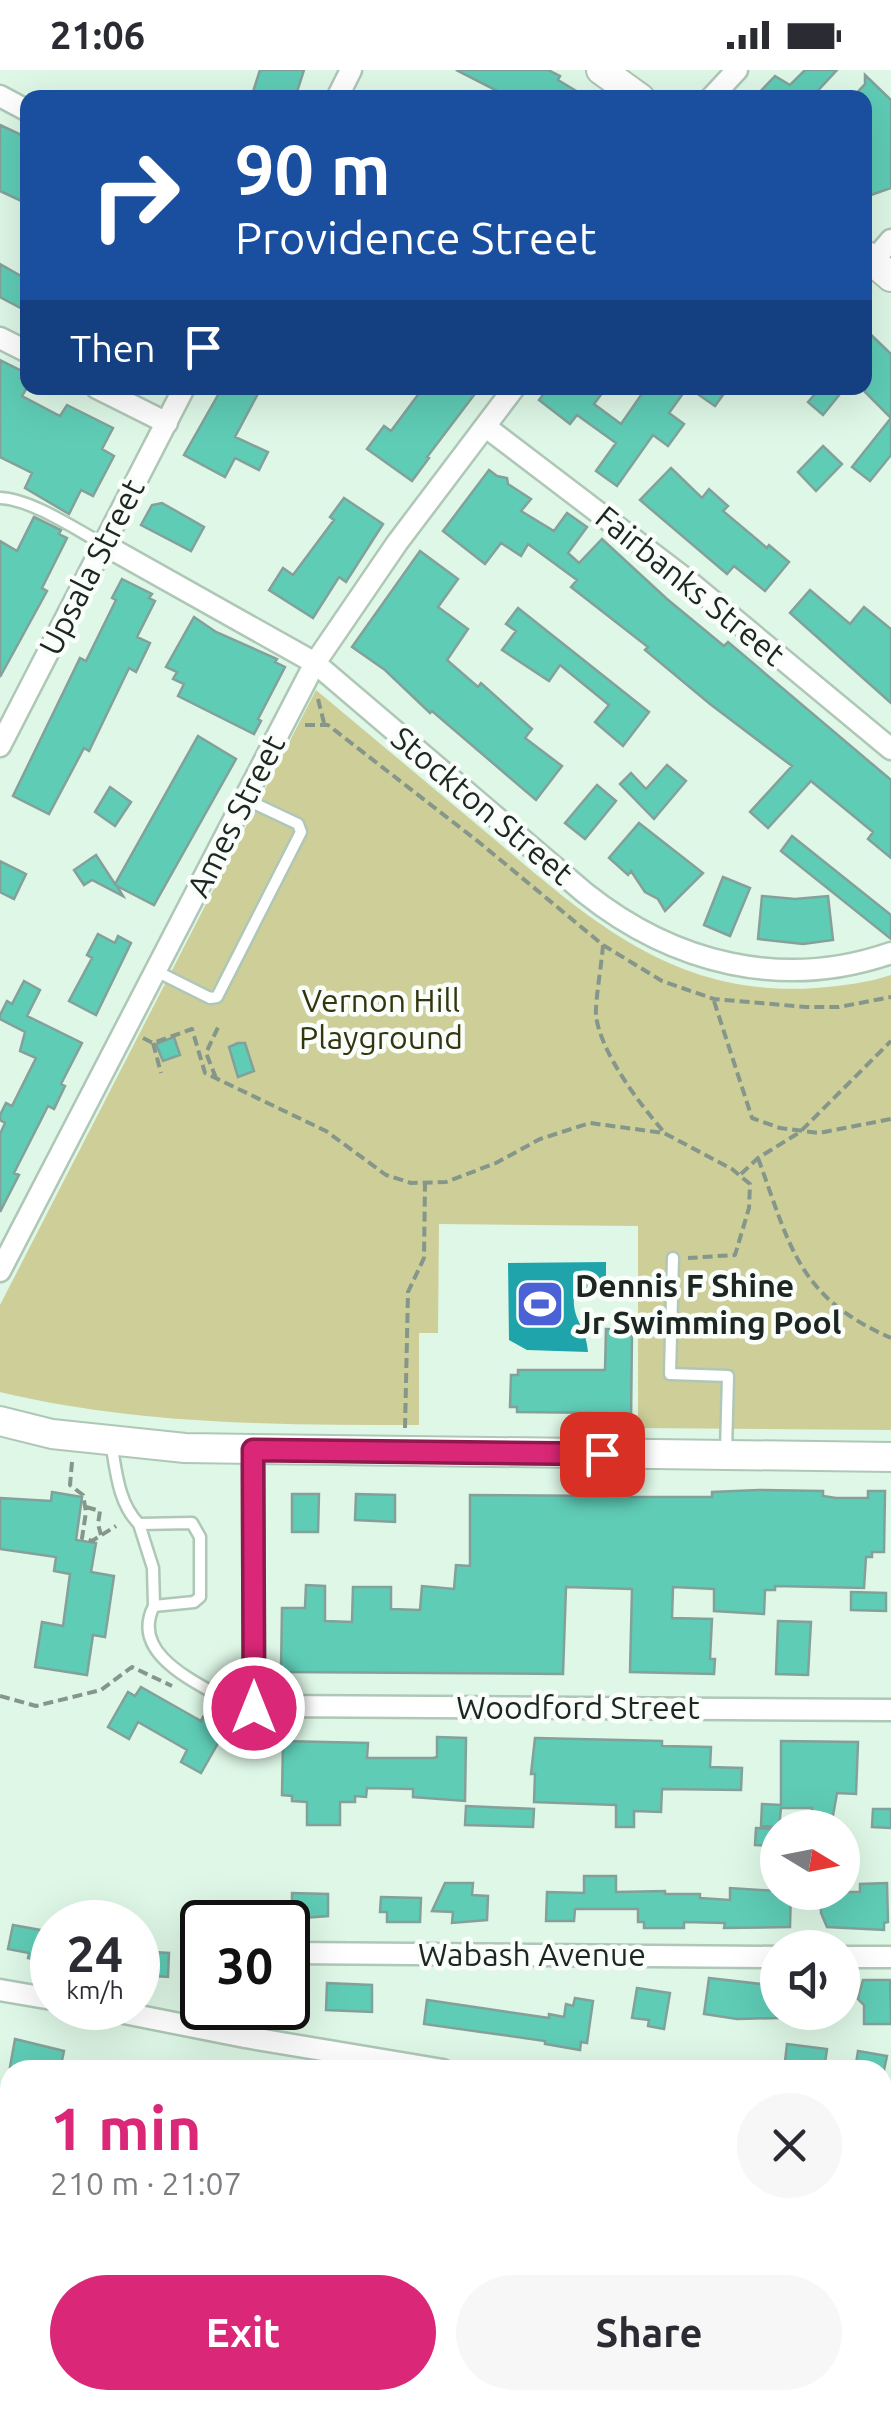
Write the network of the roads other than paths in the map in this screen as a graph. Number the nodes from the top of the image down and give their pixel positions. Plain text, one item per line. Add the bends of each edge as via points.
1 (601, 70) edge
2 (737, 70) edge
3 (629, 90) edge
4 (718, 90) edge
5 (111, 395) edge
6 (181, 395) edge
7 (509, 395) edge
8 (167, 423) junction
9 (486, 427) junction
10 (0, 498) edge
11 (103, 544) junction
12 (315, 664) junction
13 (0, 746) edge
14 (891, 749) edge
15 (245, 798) junction
16 (891, 953) edge
17 (154, 970) junction
18 (673, 1258) road end
19 (0, 1271) edge
20 (0, 1421) edge
21 (111, 1441) junction
22 (253, 1450) junction
23 (726, 1454) junction
24 (891, 1457) edge
25 (139, 1524) junction
26 (154, 1606) junction
27 (228, 1702) dead end
28 (891, 1710) edge
29 (310, 1953) edge
30 (760, 1956) edge
31 (860, 1957) edge
32 (891, 1958) edge
33 (0, 1990) edge
34 (30, 1995) edge
35 (160, 2020) edge
36 (246, 2030) edge
37 (245, 2037) junction
38 (383, 2060) edge

1 - 3 main road
2 - 4 street
5 - 8 street
6 - 8 street, Upsala Street
7 - 9 street, Ames Street
8 - 11 street, Upsala Street
9 - 12 street, Ames Street
9 - 14 street, Fairbanks Street via 687,580
10 - 11 lane
11 - 12 street, Stockton Street
11 - 13 street, Upsala Street
12 - 15 street, Ames Street
12 - 16 street, Stockton Street via 613,916 667,944 762,970 826,968
15 - 17 street, Ames Street
15 - 17 lane via 298,824 301,832 218,998
17 - 19 street, Ames Street
18 - 23 lane via 670,1374 728,1376
20 - 21 main road
21 - 22 main road
21 - 25 lane via 120,1490
22 - 23 main road
22 - 28 street, Woodford Street via 254,1708
23 - 24 main road
25 - 26 lane via 153,1568
25 - 26 lane via 192,1523 200,1537 200,1598
26 - 27 lane via 148,1623 165,1662
29 - 30 street, Wabash Avenue
31 - 32 street
33 - 34 street
35 - 37 street
36 - 37 street
37 - 38 street

